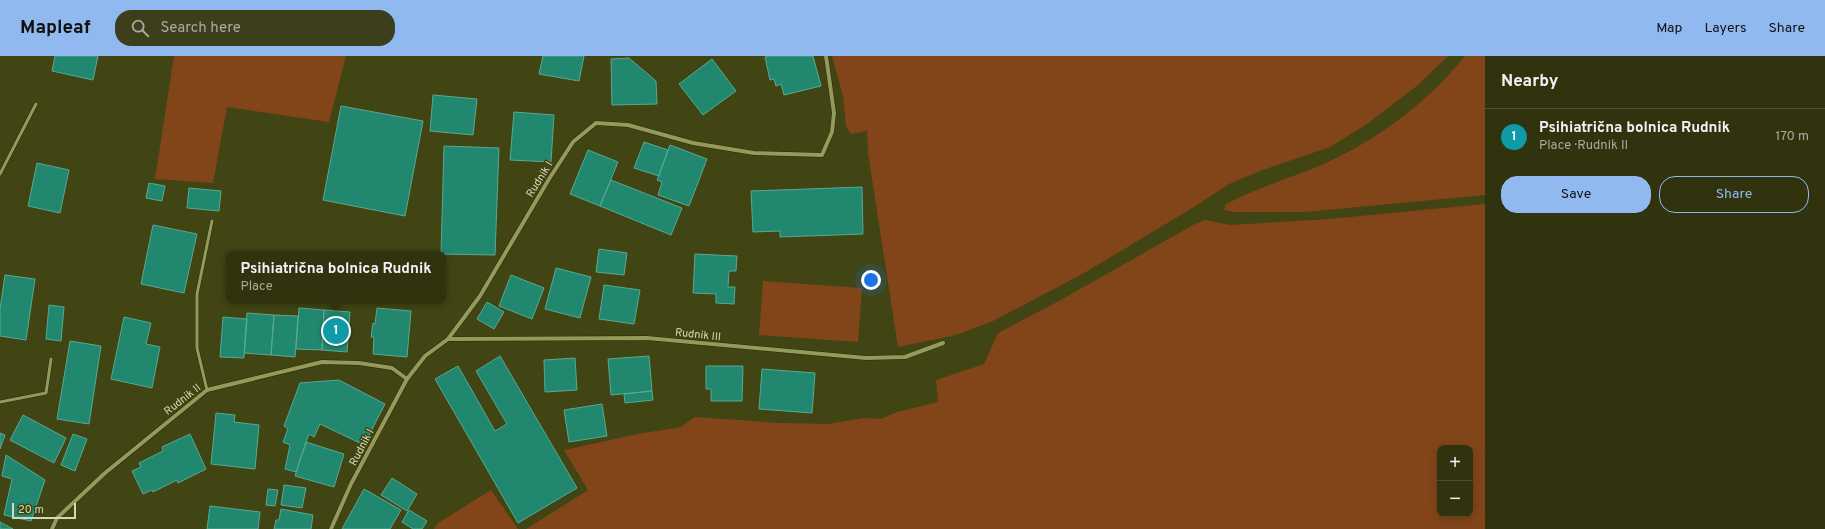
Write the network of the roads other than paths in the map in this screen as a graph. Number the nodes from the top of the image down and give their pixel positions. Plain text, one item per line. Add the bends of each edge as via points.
1 (826, 56) edge
2 (36, 104) dead end
3 (0, 174) edge
4 (212, 221) dead end
5 (448, 339) junction
6 (943, 343) dead end
7 (51, 359) dead end
8 (407, 379) junction
9 (207, 390) junction
10 (0, 402) edge
11 (52, 529) edge
12 (331, 529) edge

1 - 5 street, Rudnik I via 834,113 832,132 822,155 754,153 693,143 628,125 596,123 573,142 480,296
2 - 3 lane
4 - 9 lane via 197,294 197,348
5 - 6 street, Rudnik III via 647,338 866,358 905,357
5 - 8 street, Rudnik I via 425,356
7 - 10 lane via 46,393
8 - 9 street, Rudnik II via 392,368 359,363 322,362
8 - 12 street, Rudnik I via 351,484
9 - 11 street, Rudnik II via 105,473 57,518

